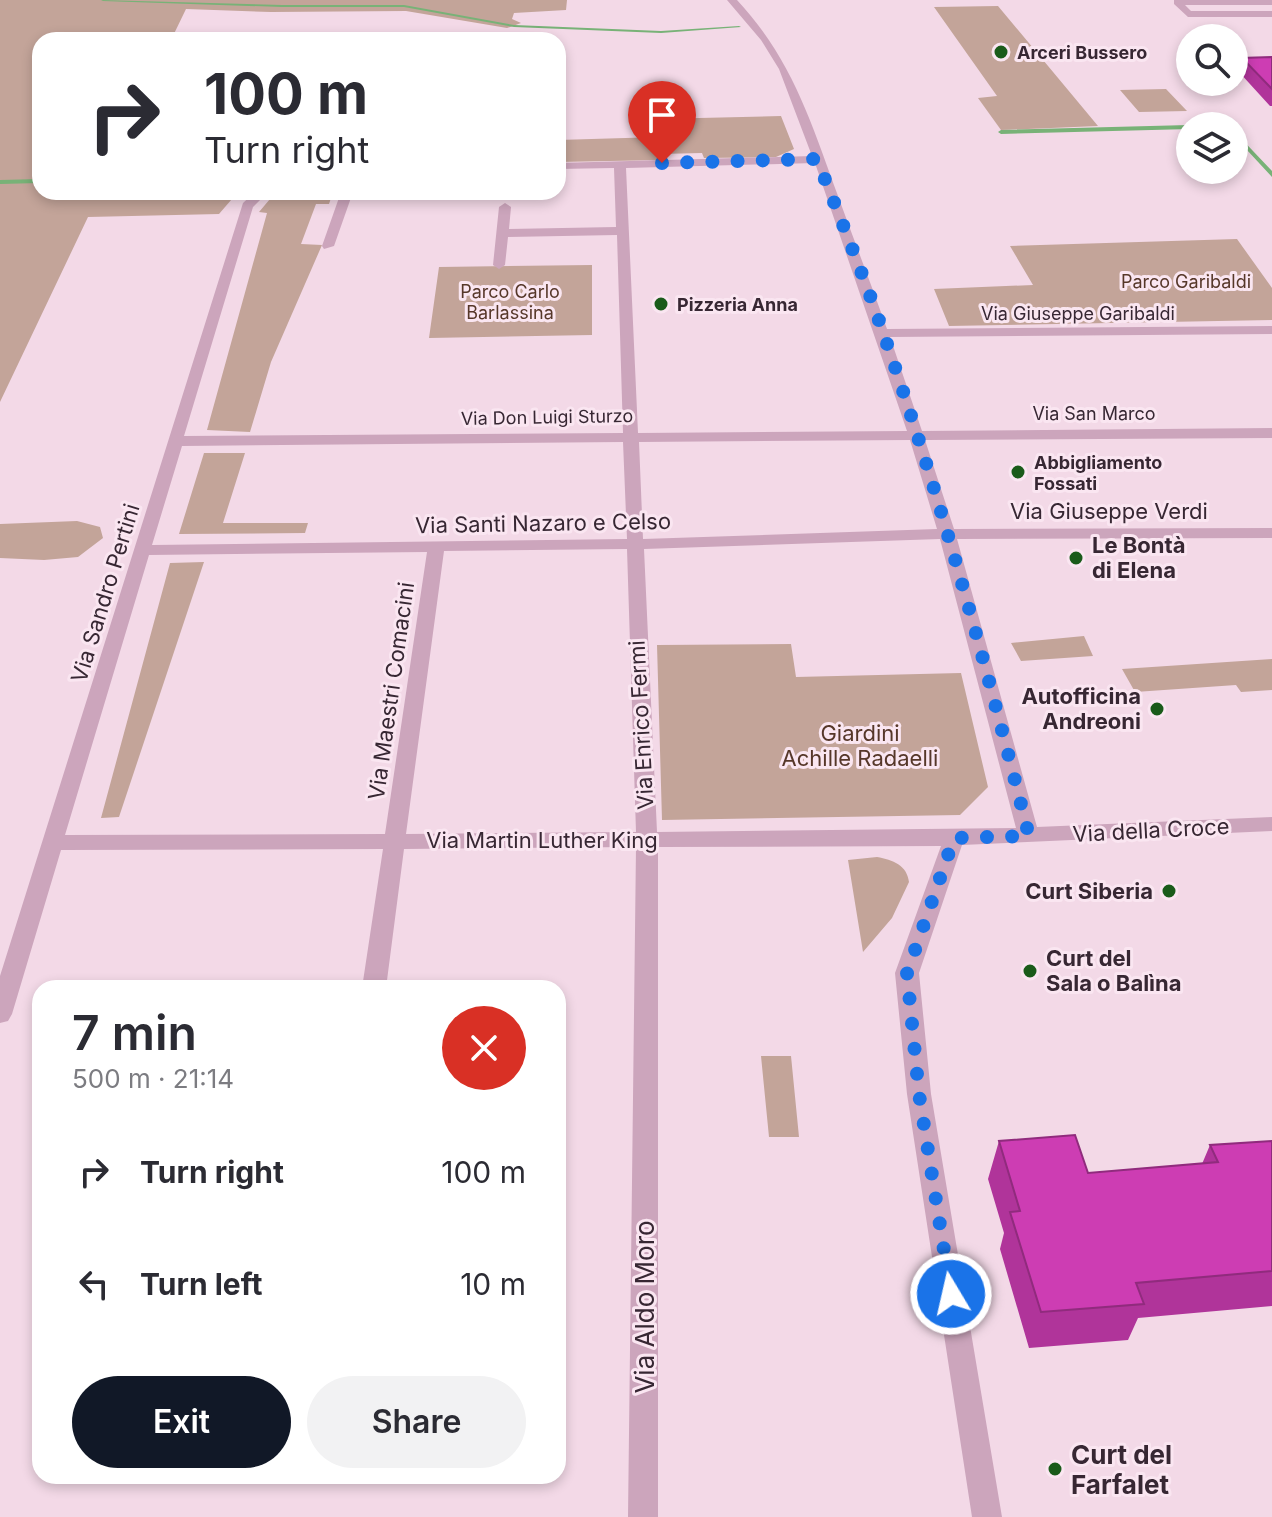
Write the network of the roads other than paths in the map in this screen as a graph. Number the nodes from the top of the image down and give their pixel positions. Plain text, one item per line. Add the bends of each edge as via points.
1 (732, 0) edge
2 (1272, 2) edge
3 (1272, 14) edge
4 (817, 159) junction
5 (620, 165) junction
6 (566, 166) edge
7 (253, 200) edge
8 (344, 200) edge
9 (505, 207) dead end
10 (622, 231) junction
11 (502, 233) junction
12 (328, 246) dead end
13 (499, 265) dead end
14 (1272, 330) edge
15 (884, 333) junction
16 (1272, 433) edge
17 (917, 434) junction
18 (630, 436) junction
19 (177, 441) junction
20 (1272, 533) edge
21 (947, 534) junction
22 (633, 544) junction
23 (436, 548) junction
24 (141, 550) junction
25 (1272, 824) edge
26 (1029, 836) junction
27 (954, 838) junction
28 (647, 840) junction
29 (394, 841) junction
30 (54, 843) junction
31 (375, 980) edge
32 (0, 1014) edge
33 (645, 1097) joint
34 (643, 1517) edge
35 (987, 1517) edge

1 - 4 street via 784,70
2 - 3 street via 1177,2 1188,14
4 - 5 street
4 - 15 street
5 - 6 street
5 - 10 street, Via Enrico Fermi
7 - 19 street, Via Sandro Pertini via 246,207
8 - 12 street
9 - 11 street
10 - 11 street
10 - 18 street, Via Enrico Fermi
11 - 13 street
14 - 15 street, Via Giuseppe Garibaldi
15 - 17 street
16 - 17 street, Via San Marco
17 - 18 street, Via Don Luigi Sturzo
17 - 21 street
18 - 19 street, Via Don Luigi Sturzo
18 - 22 street, Via Enrico Fermi
19 - 24 street, Via Sandro Pertini
20 - 21 street, Via Giuseppe Verdi
21 - 22 street, Via Santi Nazaro e Celso
21 - 26 street
22 - 23 street, Via Santi Nazaro e Celso
22 - 28 street, Via Enrico Fermi
23 - 24 street, Via Santi Nazaro e Celso
23 - 29 street, Via Maestri Comacini
24 - 30 street, Via Sandro Pertini
25 - 26 street, Via della Croce
26 - 27 street, Via Martin Luther King
27 - 28 street, Via Martin Luther King
27 - 35 street via 907,973 919,1094
28 - 29 street, Via Martin Luther King
28 - 33 street, Via Enrico Fermi
29 - 30 street, Via Martin Luther King
29 - 31 street, Via Maestri Comacini
30 - 32 street, Via Sandro Pertini
33 - 34 street, Via Aldo Moro

